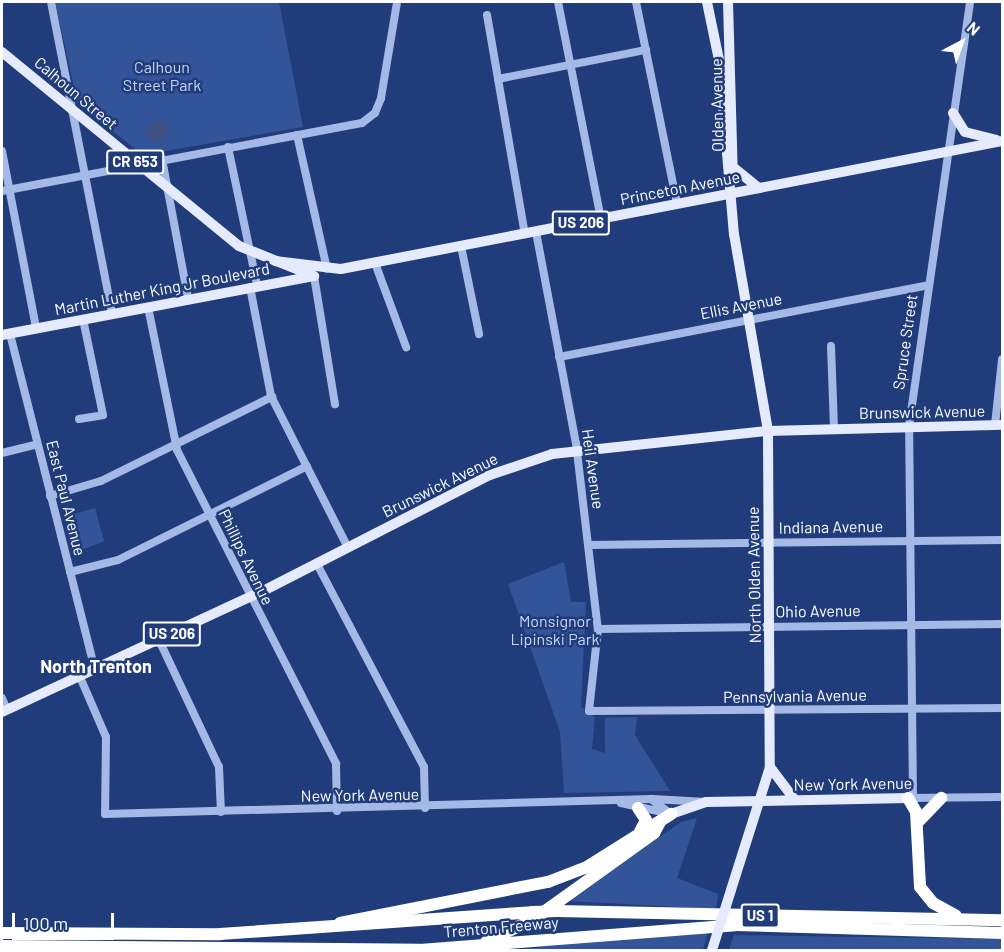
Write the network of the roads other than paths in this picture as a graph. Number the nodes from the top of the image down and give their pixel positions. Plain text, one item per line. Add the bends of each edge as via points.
1 (51, 2) edge
2 (397, 2) edge
3 (558, 2) edge
4 (636, 2) edge
5 (708, 2) edge
6 (728, 2) edge
7 (970, 2) edge
8 (487, 15) dead end
9 (645, 50) junction
10 (2, 52) edge
11 (732, 58) junction
12 (719, 60) junction
13 (570, 65) junction
14 (498, 79) junction
15 (72, 108) junction
16 (953, 113) junction
17 (297, 135) junction
18 (1002, 141) edge
19 (228, 147) junction
20 (2, 151) edge
21 (947, 152) junction
22 (162, 159) junction
23 (136, 163) junction
24 (734, 168) junction
25 (84, 174) junction
26 (759, 188) junction
27 (167, 189) junction
28 (5, 190) edge
29 (730, 194) junction
30 (677, 204) junction
31 (601, 219) junction
32 (530, 233) junction
33 (461, 246) junction
34 (249, 251) junction
35 (275, 261) junction
36 (375, 262) junction
37 (327, 269) junction
38 (314, 276) junction
39 (928, 285) junction
40 (253, 286) junction
41 (188, 298) junction
42 (148, 307) junction
43 (112, 313) junction
44 (84, 319) junction
45 (750, 320) junction
46 (36, 328) junction
47 (6, 334) edge
48 (478, 334) dead end
49 (831, 346) dead end
50 (406, 347) dead end
51 (559, 357) junction
52 (1002, 358) edge
53 (273, 399) junction
54 (335, 404) dead end
55 (79, 419) dead end
56 (999, 425) edge
57 (909, 426) junction
58 (834, 429) junction
59 (768, 431) junction
60 (37, 444) junction
61 (175, 445) junction
62 (577, 451) junction
63 (2, 453) edge
64 (307, 466) junction
65 (50, 495) junction
66 (209, 515) junction
67 (1002, 540) edge
68 (910, 541) junction
69 (768, 543) junction
70 (588, 545) junction
71 (348, 548) junction
72 (317, 564) junction
73 (69, 572) junction
74 (249, 598) junction
75 (1002, 624) edge
76 (911, 625) junction
77 (769, 627) junction
78 (598, 629) junction
79 (159, 640) junction
80 (95, 670) junction
81 (80, 677) junction
82 (2, 698) edge
83 (1002, 708) edge
84 (912, 709) junction
85 (4, 711) edge
86 (589, 711) joint
87 (770, 711) junction
88 (770, 767) junction
89 (1002, 797) edge
90 (910, 798) junction
91 (941, 798) junction
92 (651, 799) junction
93 (795, 800) junction
94 (618, 801) junction
95 (706, 802) junction
96 (759, 802) junction
97 (425, 808) junction
98 (638, 808) junction
99 (338, 811) junction
100 (221, 812) junction
101 (671, 814) junction
102 (660, 822) junction
103 (917, 823) junction
104 (640, 832) junction
105 (963, 918) junction
106 (1002, 920) edge
107 (313, 930) junction
108 (2, 933) edge
109 (1002, 933) edge
110 (2, 946) edge
111 (470, 948) junction
112 (712, 951) edge

1 - 15 street
2 - 17 street via 375,113 353,126
3 - 13 street
4 - 9 street
5 - 12 main road, Olden Avenue
6 - 11 main road, Olden Avenue
7 - 16 street, Spruce Street
8 - 14 street, Heil Avenue
9 - 13 street
9 - 30 street
10 - 15 main road, Calhoun Street / CR 653
11 - 12 main road
11 - 24 main road, Olden Avenue
12 - 29 main road, Olden Avenue
13 - 14 street
13 - 31 street
14 - 32 street, Heil Avenue
15 - 23 main road, Calhoun Street / CR 653
15 - 25 street
16 - 18 main road via 965,132
16 - 21 street, Spruce Street
17 - 19 street
17 - 37 street
18 - 21 main road, Princeton Avenue / US 206
19 - 22 street
19 - 34 street
20 - 28 street
21 - 26 main road, Princeton Avenue / US 206
21 - 39 street, Spruce Street
22 - 23 street
22 - 27 street
23 - 25 street
23 - 27 main road, Calhoun Street / CR 653
24 - 26 main road
24 - 29 main road, Olden Avenue
25 - 28 street
25 - 43 street
26 - 29 main road, Princeton Avenue / US 206
27 - 34 main road, Calhoun Street / CR 653
27 - 41 street
28 - 46 street
29 - 30 main road, Princeton Avenue / US 206
29 - 45 main road, North Olden Avenue
30 - 31 main road, Princeton Avenue / US 206
31 - 32 main road, Princeton Avenue / US 206
32 - 33 main road, Princeton Avenue / US 206
32 - 51 street, Heil Avenue
33 - 36 main road, Princeton Avenue / US 206
33 - 48 street
34 - 35 main road, Calhoun Street / CR 653
34 - 40 street
35 - 37 main road, Calhoun Street / CR 653
35 - 38 main road, Calhoun Street / CR 653
36 - 37 main road, Princeton Avenue / US 206
36 - 50 street
37 - 38 main road, Martin Luther King Jr Boulevard / US 206
38 - 40 main road, Martin Luther King Jr Boulevard / US 206
38 - 54 street
39 - 45 street, Ellis Avenue
39 - 57 street, Spruce Street
40 - 41 main road, Martin Luther King Jr Boulevard / US 206
40 - 53 street
41 - 42 main road, Martin Luther King Jr Boulevard / US 206
42 - 43 main road, Martin Luther King Jr Boulevard / US 206
42 - 61 street, Phillips Avenue
43 - 44 main road, Martin Luther King Jr Boulevard / US 206
44 - 46 main road, Martin Luther King Jr Boulevard / US 206
44 - 55 street via 103,415
45 - 51 street, Ellis Avenue
45 - 59 main road, North Olden Avenue
46 - 47 main road, Martin Luther King Jr Boulevard / US 206
47 - 60 street, East Paul Avenue
49 - 58 street
51 - 62 street, Heil Avenue
52 - 56 street
53 - 61 street
53 - 64 street
56 - 57 main road, Brunswick Avenue / US 206
57 - 58 main road, Brunswick Avenue / US 206
57 - 68 street, Spruce Street
58 - 59 main road, Brunswick Avenue / US 206
59 - 62 main road, Brunswick Avenue / US 206
59 - 69 main road, North Olden Avenue
60 - 63 street
60 - 65 street, East Paul Avenue
61 - 65 street via 88,486
61 - 66 street, Phillips Avenue
62 - 70 street, Heil Avenue
62 - 71 main road, Brunswick Avenue / US 206 via 496,473
64 - 66 street
64 - 71 street
65 - 73 street, East Paul Avenue
66 - 73 street via 118,560
66 - 74 street, Phillips Avenue
67 - 68 street, Indiana Avenue
68 - 69 street, Indiana Avenue
68 - 76 street, Spruce Street
69 - 70 street, Indiana Avenue
69 - 77 main road, North Olden Avenue
70 - 78 street, Heil Avenue
71 - 72 main road, Brunswick Avenue / US 206
72 - 74 main road, Brunswick Avenue / US 206
72 - 97 street via 424,767
73 - 80 street, East Paul Avenue
74 - 79 main road, Brunswick Avenue / US 206
74 - 99 street, Phillips Avenue via 336,765
75 - 76 street, Ohio Avenue
76 - 77 street, Ohio Avenue
76 - 84 street, Spruce Street
77 - 78 street, Ohio Avenue
77 - 87 main road, North Olden Avenue
78 - 86 street, Heil Avenue
79 - 80 main road, Brunswick Avenue / US 206
79 - 100 street via 219,768
80 - 81 main road, Brunswick Avenue / US 206
81 - 85 main road, Brunswick Avenue / US 206
81 - 100 street, New York Avenue via 106,737 102,813
82 - 85 street
83 - 84 street, Pennsylvania Avenue
84 - 87 street, Pennsylvania Avenue
84 - 90 street, Spruce Street
86 - 87 street, Pennsylvania Avenue
87 - 88 main road, North Olden Avenue
88 - 93 main road
88 - 96 main road, North Olden Avenue
89 - 91 street, New York Avenue
90 - 91 street, New York Avenue
90 - 93 main road, New York Avenue
90 - 103 highway
91 - 103 highway
92 - 94 street, New York Avenue
92 - 95 street, New York Avenue
92 - 101 street
93 - 96 main road, New York Avenue
94 - 97 street, New York Avenue
94 - 98 street, New York Avenue
95 - 96 main road, New York Avenue
95 - 101 main road, New York Avenue
96 - 112 main road, North Olden Avenue, bridge
97 - 99 street, New York Avenue
98 - 101 street, New York Avenue
98 - 104 highway via 646,820
99 - 100 street, New York Avenue
101 - 102 highway
102 - 104 highway
102 - 111 highway via 654,833 519,929
103 - 105 highway via 920,887 933,903
104 - 107 highway via 585,868 548,882
105 - 106 highway, Trenton Freeway / US 1
105 - 107 highway, Trenton Freeway / US 1, bridge via 557,911
107 - 108 highway, Trenton Freeway / US 1
109 - 111 highway, Trenton Freeway / US 1 via 735,926
110 - 111 highway, Trenton Freeway / US 1

